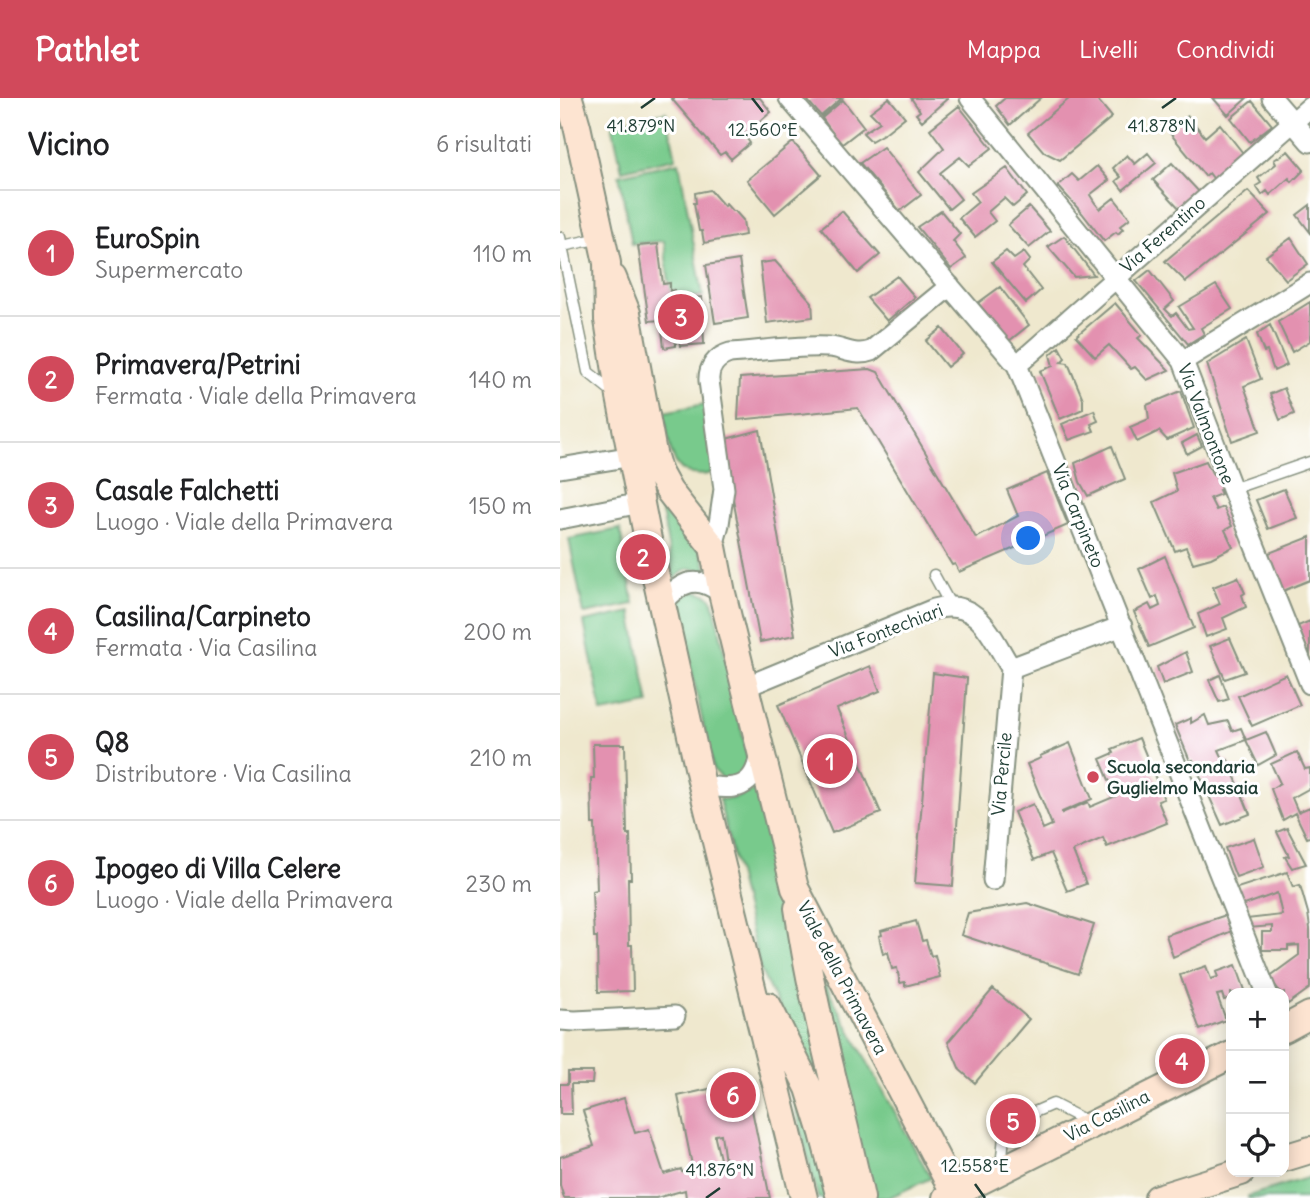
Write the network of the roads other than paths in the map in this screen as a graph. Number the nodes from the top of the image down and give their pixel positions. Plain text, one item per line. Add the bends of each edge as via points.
1 (569, 98) edge
2 (575, 98) edge
3 (789, 98) edge
4 (970, 98) edge
5 (1272, 98) edge
6 (1310, 107) edge
7 (1293, 122) junction
8 (578, 126) junction
9 (1310, 142) edge
10 (561, 242) edge
11 (604, 251) junction
12 (1116, 277) junction
13 (1310, 283) edge
14 (950, 286) junction
15 (1183, 361) junction
16 (1017, 365) junction
17 (620, 397) junction
18 (642, 455) junction
19 (1310, 462) edge
20 (560, 468) edge
21 (1232, 489) junction
22 (641, 503) junction
23 (560, 519) edge
24 (713, 547) junction
25 (934, 575) dead end
26 (722, 593) junction
27 (663, 603) junction
28 (951, 606) junction
29 (1122, 626) junction
30 (1011, 668) junction
31 (1310, 684) edge
32 (745, 687) junction
33 (761, 751) junction
34 (702, 785) junction
35 (993, 880) dead end
36 (795, 888) junction
37 (747, 963) junction
38 (1265, 988) edge
39 (1310, 1015) edge
40 (675, 1016) dead end
41 (560, 1020) edge
42 (1289, 1026) edge
43 (1226, 1057) edge
44 (1023, 1117) dead end
45 (1092, 1124) junction
46 (1005, 1126) dead end
47 (1310, 1150) edge
48 (1289, 1156) edge
49 (1001, 1170) junction
50 (1226, 1177) edge
51 (950, 1196) edge
52 (804, 1198) edge
53 (840, 1198) edge
54 (861, 1198) edge
55 (1158, 1198) edge

1 - 8 main road, Viale della Primavera
2 - 8 main road, Viale della Primavera
3 - 14 street, Via Carpineto
4 - 12 street, Via Valmontone
5 - 7 street
6 - 7 street, Via Ferentino
7 - 9 street
7 - 12 street, Via Ferentino
8 - 11 main road, Viale della Primavera
10 - 11 lane
10 - 17 lane via 588,372
11 - 17 main road, Viale della Primavera via 608,320
11 - 18 main road, Viale della Primavera via 627,313
12 - 15 street, Via Valmontone
12 - 16 street, Via Ferentino
13 - 15 street
14 - 16 street, Via Carpineto
14 - 24 street via 866,354 810,347 730,353 714,363 708,375 724,489
15 - 21 street, Via Valmontone
16 - 29 street, Via Carpineto
17 - 18 main road, Viale della Primavera
18 - 20 street
18 - 22 main road, Viale della Primavera
18 - 24 main road, Viale della Primavera
19 - 21 lane
21 - 31 street, Via Valmontone
22 - 23 street
22 - 27 main road, Viale della Primavera
24 - 26 main road, Viale della Primavera
25 - 28 lane
26 - 27 street via 708,583 691,582
26 - 32 main road, Viale della Primavera
27 - 34 main road, Viale della Primavera
28 - 30 street, Via Fontechiari via 979,618
28 - 32 street, Via Fontechiari
29 - 30 street
29 - 38 street, Via Carpineto
30 - 35 street, Via Percile
32 - 33 main road, Viale della Primavera
33 - 34 street via 757,771 743,785 728,789
33 - 36 main road, Viale della Primavera
34 - 37 main road, Viale della Primavera
36 - 51 main road, Viale della Primavera
36 - 54 main road via 816,1007
37 - 52 main road, Viale della Primavera
37 - 53 main road via 809,1088
39 - 42 main road
40 - 41 street
43 - 45 main road, Via Casilina
44 - 45 lane via 1053,1104
45 - 49 main road, Via Casilina
46 - 49 lane
47 - 48 main road
49 - 51 main road, Via Casilina
50 - 55 main road

